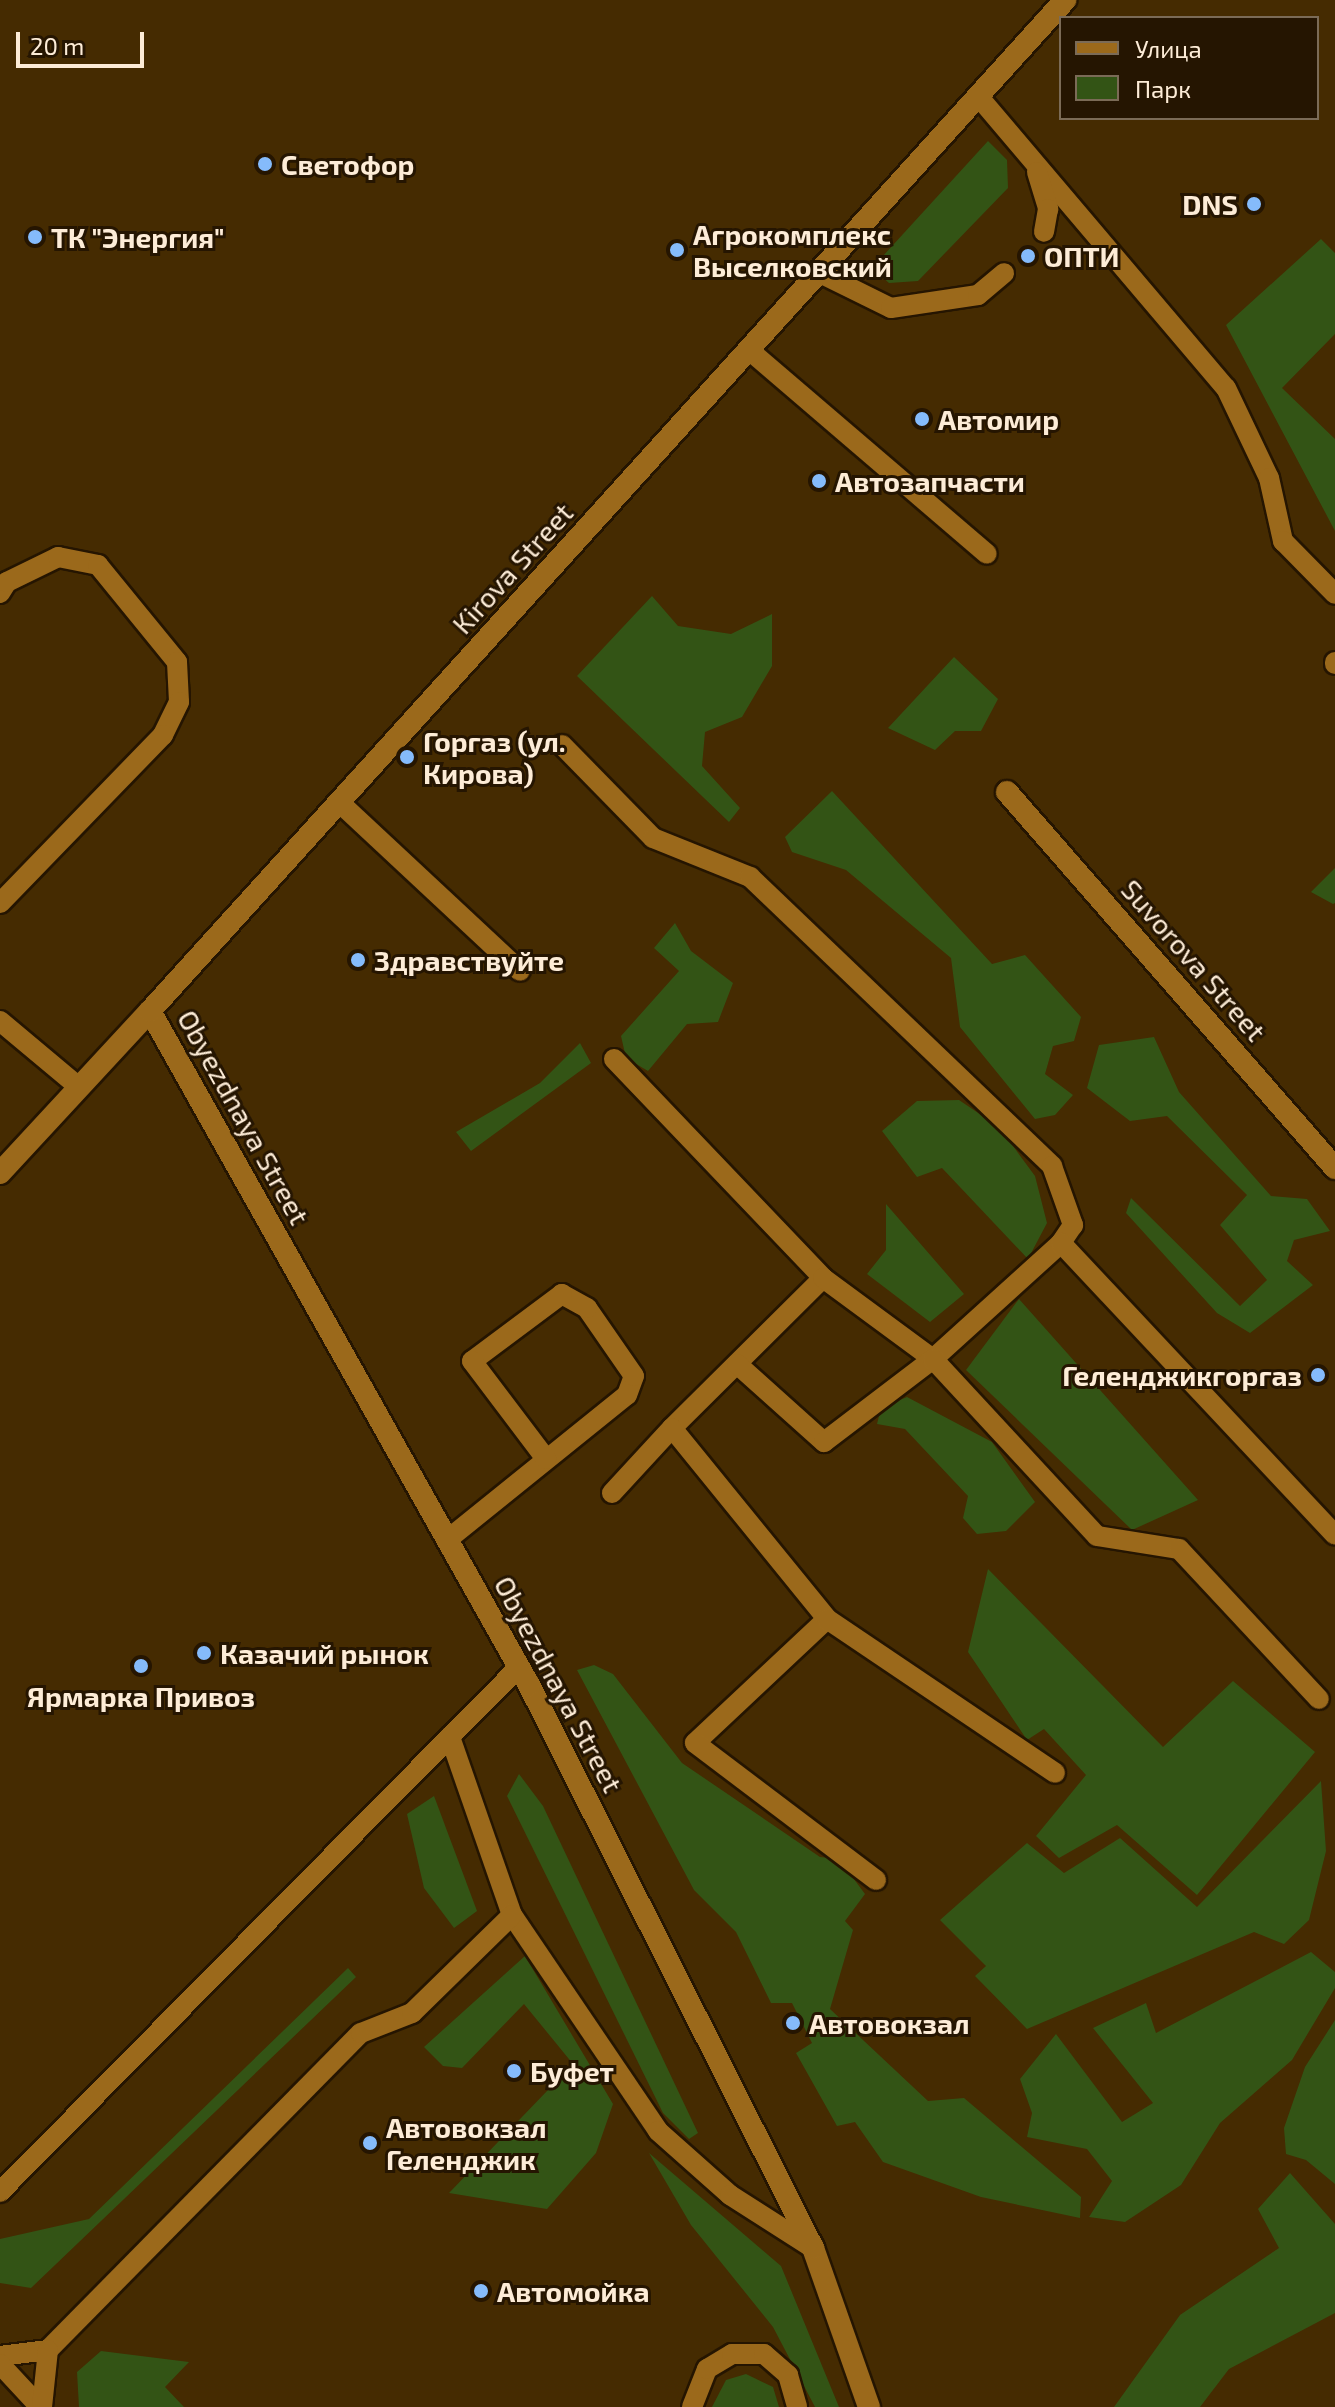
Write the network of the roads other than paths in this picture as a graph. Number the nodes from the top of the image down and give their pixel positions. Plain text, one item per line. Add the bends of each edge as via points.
1 (1065, 0) edge
2 (978, 96) junction
3 (1035, 164) junction
4 (1044, 232) dead end
5 (818, 272) junction
6 (1004, 273) dead end
7 (749, 350) junction
8 (987, 554) dead end
9 (0, 593) edge
10 (1335, 594) edge
11 (562, 745) dead end
12 (1007, 792) dead end
13 (340, 803) junction
14 (0, 903) edge
15 (520, 971) dead end
16 (150, 1011) junction
17 (0, 1021) edge
18 (614, 1059) dead end
19 (79, 1087) junction
20 (1335, 1168) edge
21 (0, 1173) edge
22 (1061, 1243) junction
23 (823, 1278) junction
24 (933, 1359) junction
25 (737, 1364) junction
26 (672, 1428) junction
27 (546, 1459) junction
28 (612, 1493) dead end
29 (1335, 1535) edge
30 (447, 1540) junction
31 (827, 1619) junction
32 (519, 1667) junction
33 (1319, 1699) dead end
34 (450, 1737) junction
35 (1055, 1773) dead end
36 (876, 1880) dead end
37 (512, 1915) junction
38 (0, 2192) edge
39 (813, 2248) junction
40 (48, 2350) junction
41 (0, 2356) edge
42 (0, 2364) edge
43 (41, 2407) edge
44 (692, 2407) edge
45 (797, 2407) edge
46 (869, 2407) edge

1 - 2 main road, Kirova Street
2 - 3 lane
2 - 5 main road, Kirova Street
3 - 4 lane via 1048,209
3 - 10 lane via 1226,388 1269,478 1283,541
5 - 6 lane via 891,308 978,295
5 - 7 main road, Kirova Street
7 - 8 lane
7 - 13 main road, Kirova Street
9 - 14 lane via 7,582 58,557 98,565 177,662 179,702 163,735
11 - 22 lane via 653,838 750,877 1052,1166 1073,1225
12 - 20 main road, Suvorova Street
13 - 15 lane
13 - 16 main road, Kirova Street
16 - 19 main road, Kirova Street
16 - 30 main road, Obyezdnaya Street
17 - 19 lane
18 - 23 lane
19 - 21 main road, Kirova Street
22 - 24 lane
22 - 29 lane
23 - 24 lane
23 - 25 lane
24 - 25 lane via 824,1442
24 - 33 lane via 1097,1536 1179,1549
25 - 26 lane
26 - 28 lane
26 - 31 lane
27 - 27 lane via 627,1395 634,1376 587,1308 562,1294 472,1361
27 - 30 lane
30 - 32 main road, Obyezdnaya Street
31 - 35 lane
31 - 36 lane via 695,1743
32 - 34 lane
32 - 39 main road, Obyezdnaya Street
34 - 37 lane
34 - 38 lane
37 - 39 lane via 658,2131 730,2195
37 - 40 lane via 412,2013 361,2033
39 - 46 main road, Obyezdnaya Street
40 - 41 lane
40 - 43 lane
42 - 43 lane
44 - 45 lane via 707,2369 732,2354 764,2354 788,2375

